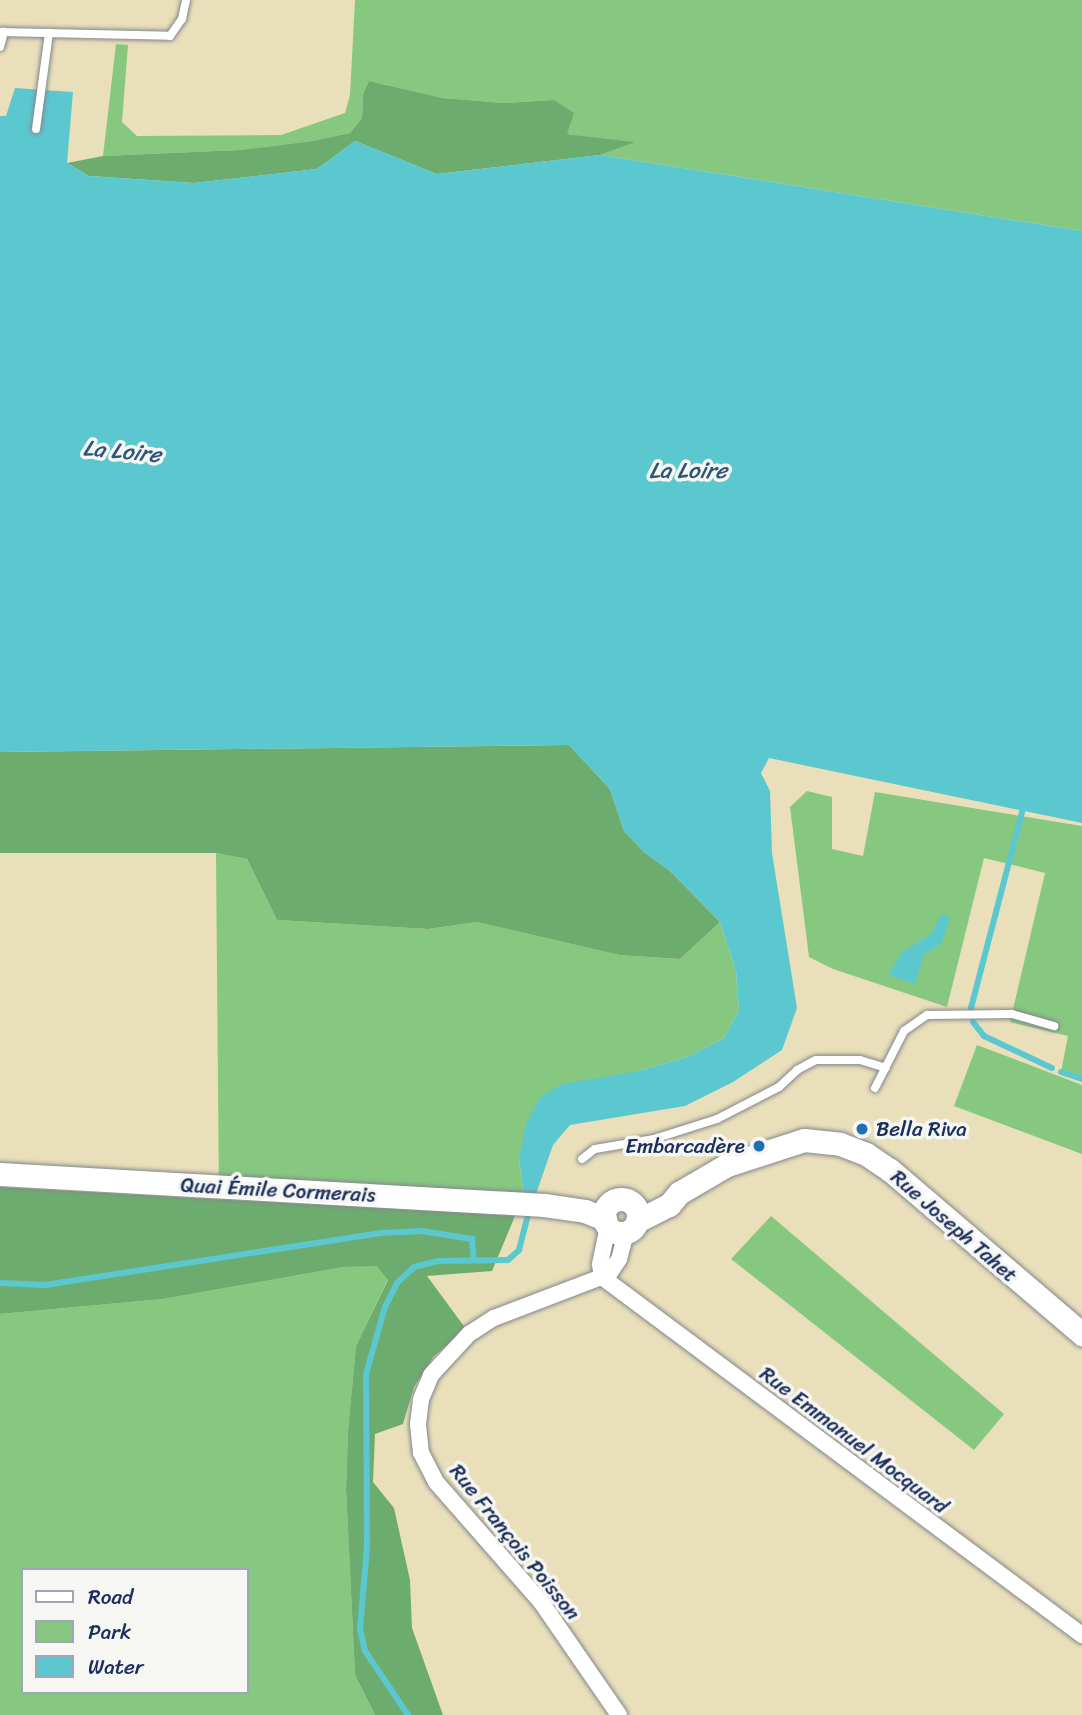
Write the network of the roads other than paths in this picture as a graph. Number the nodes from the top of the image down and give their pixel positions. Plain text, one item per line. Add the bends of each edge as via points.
1 (186, 0) edge
2 (2, 32) edge
3 (49, 33) junction
4 (0, 47) edge
5 (36, 129) dead end
6 (1054, 1026) dead end
7 (886, 1068) junction
8 (875, 1088) dead end
9 (582, 1158) dead end
10 (0, 1174) edge
11 (620, 1217) junction
12 (602, 1277) junction
13 (1082, 1334) edge
14 (1082, 1635) edge
15 (619, 1715) edge

1 - 3 lane via 182,19 170,36
2 - 3 lane
2 - 4 lane
3 - 5 lane
6 - 7 lane via 1012,1014 927,1015 904,1031
7 - 8 lane
7 - 9 lane via 860,1060 816,1060 771,1092 717,1119 654,1139 595,1149
10 - 11 street, Quai Émile Cormerais via 550,1206 581,1200
11 - 12 street via 602,1248
11 - 13 street, Rue Joseph Tahet via 669,1206 679,1193 727,1165 814,1139 866,1154 890,1170
12 - 14 street, Rue Emmanuel Mocquard
12 - 15 street, Rue François Poisson via 494,1318 469,1334 438,1365 425,1386 418,1437 436,1482 541,1602

